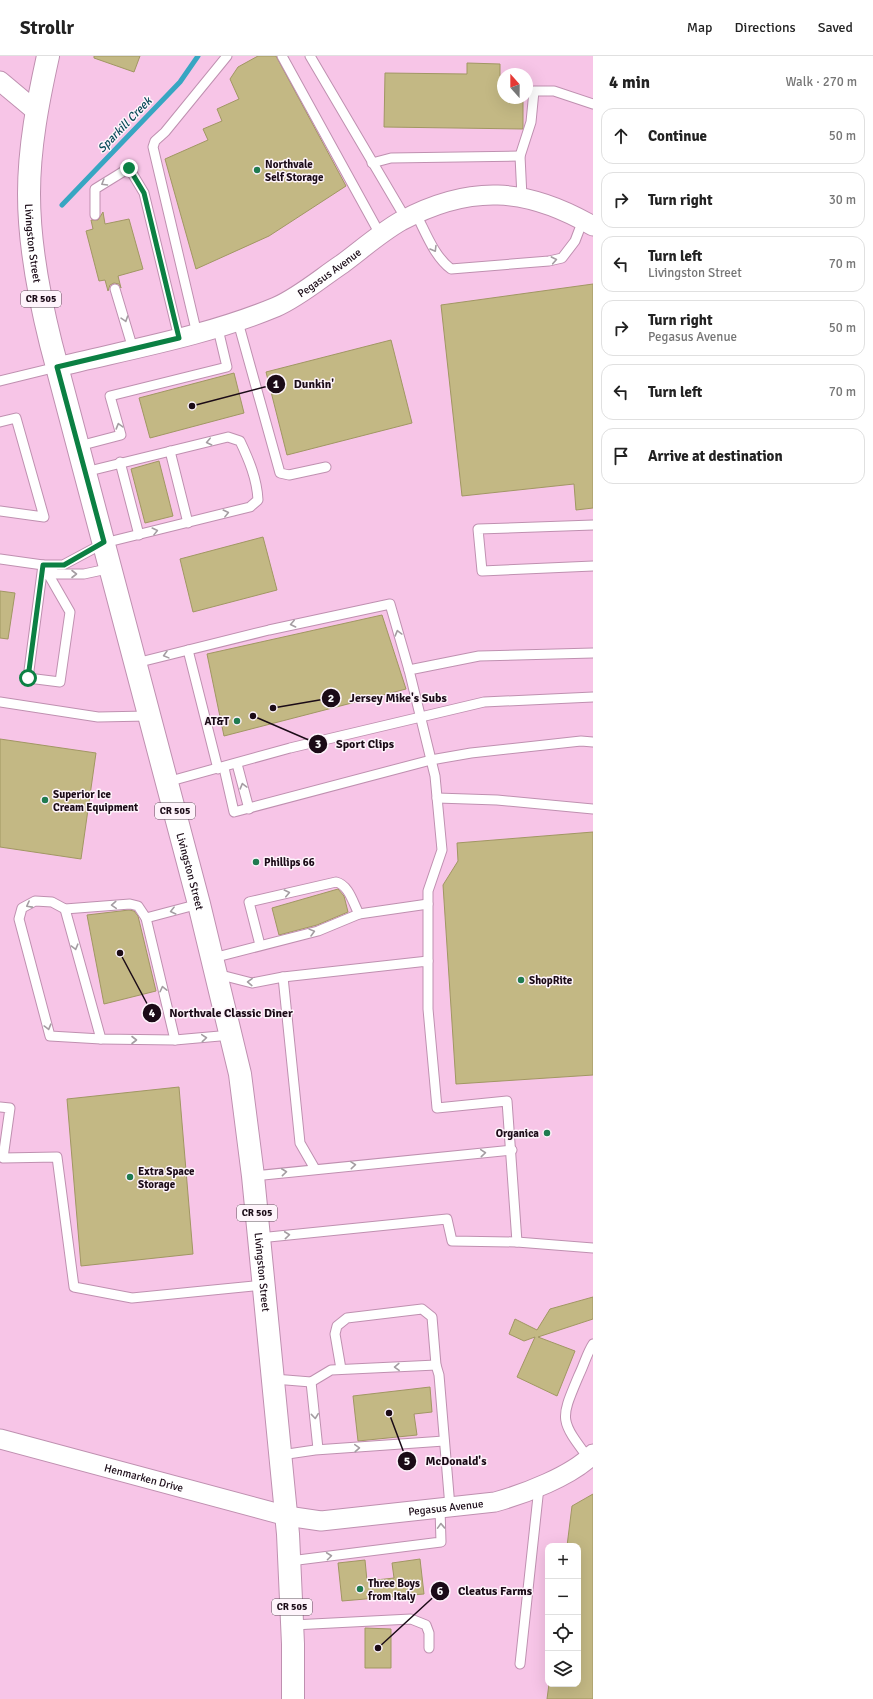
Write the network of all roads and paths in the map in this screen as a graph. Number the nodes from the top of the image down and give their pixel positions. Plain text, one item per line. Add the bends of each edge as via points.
1 (48, 56) edge
2 (227, 56) edge
3 (282, 56) edge
4 (310, 56) edge
5 (0, 81) edge
6 (593, 104) edge
7 (37, 112) junction
8 (520, 156) junction
9 (372, 163) junction
10 (522, 197) junction
11 (96, 214) dead end
12 (411, 217) junction
13 (588, 223) edge
14 (380, 236) junction
15 (115, 289) dead end
16 (238, 322) junction
17 (218, 329) junction
18 (197, 334) junction
19 (179, 338) junction
20 (133, 349) junction
21 (57, 367) junction
22 (0, 381) edge
23 (0, 422) edge
24 (79, 446) junction
25 (170, 451) junction
26 (120, 462) junction
27 (326, 467) dead end
28 (85, 472) junction
29 (0, 511) edge
30 (188, 523) junction
31 (593, 525) edge
32 (139, 535) junction
33 (104, 542) junction
34 (0, 559) edge
35 (43, 565) junction
36 (593, 566) edge
37 (112, 573) junction
38 (188, 650) junction
39 (593, 653) edge
40 (136, 663) junction
41 (409, 670) junction
42 (593, 697) edge
43 (0, 702) edge
44 (150, 716) junction
45 (420, 716) junction
46 (593, 742) edge
47 (432, 760) junction
48 (236, 764) junction
49 (221, 768) junction
50 (167, 782) junction
51 (437, 798) junction
52 (593, 808) edge
53 (249, 809) junction
54 (199, 904) junction
55 (428, 904) junction
56 (65, 909) junction
57 (359, 914) junction
58 (146, 918) junction
59 (260, 945) junction
60 (428, 961) junction
61 (215, 966) junction
62 (283, 977) junction
63 (232, 1035) junction
64 (101, 1040) junction
65 (175, 1040) junction
66 (0, 1107) edge
67 (512, 1150) junction
68 (314, 1169) junction
69 (253, 1176) junction
70 (259, 1238) junction
71 (517, 1242) junction
72 (593, 1248) edge
73 (264, 1285) junction
74 (593, 1344) edge
75 (436, 1365) junction
76 (341, 1369) junction
77 (274, 1379) junction
78 (311, 1382) junction
79 (0, 1439) edge
80 (444, 1441) junction
81 (318, 1449) junction
82 (281, 1454) junction
83 (591, 1457) edge
84 (539, 1487) junction
85 (445, 1507) junction
86 (287, 1516) junction
87 (290, 1561) junction
88 (293, 1625) junction
89 (429, 1648) dead end
90 (520, 1664) dead end
91 (293, 1699) edge

1 - 7 main road, Livingston Street / CR 505
2 - 18 lane via 155,141 153,147
3 - 14 lane
4 - 9 lane
5 - 7 street
6 - 8 lane via 554,91 534,91 531,122
7 - 21 main road, Livingston Street / CR 505 via 30,169 30,224 41,298
8 - 9 lane via 391,158
8 - 10 lane
9 - 12 lane
10 - 12 street, Pegasus Avenue via 483,195 454,201
10 - 13 street, Pegasus Avenue via 569,212
19 -> 11 lane via 144,193 129,168 95,189
12 -> 13 lane via 444,264 451,269 562,258
12 - 14 street, Pegasus Avenue
14 - 16 street, Pegasus Avenue via 278,306
15 -> 20 lane
16 - 17 street, Pegasus Avenue
16 - 27 lane via 280,473 289,475
17 - 18 street, Pegasus Avenue
24 -> 17 lane via 121,435 110,396 227,367
18 - 19 street, Pegasus Avenue
19 - 20 street, Pegasus Avenue
20 - 21 street, Pegasus Avenue
21 - 22 lane
21 - 24 main road, Livingston Street / CR 505
23 - 29 lane via 16,418 44,517
24 - 28 main road, Livingston Street / CR 505
25 - 26 lane
25 - 30 lane
30 -> 25 lane via 250,507 258,500 258,487 250,461 240,441 228,437
26 - 28 lane
26 - 32 lane
28 - 33 main road, Livingston Street / CR 505
32 -> 30 lane
31 - 36 lane via 478,529 482,571
32 - 33 lane
33 - 35 lane via 64,565
33 - 37 main road, Livingston Street / CR 505
34 - 35 lane
35 - 35 lane via 28,678 60,682 70,612
35 -> 37 lane via 56,574 84,574 107,569
37 - 40 main road, Livingston Street / CR 505
38 -> 40 lane
41 -> 38 lane via 390,604
38 - 49 lane
39 - 41 lane via 479,656
40 - 44 main road, Livingston Street / CR 505
41 - 45 lane
42 - 45 lane via 484,702
43 - 44 lane via 98,717
44 - 50 main road, Livingston Street / CR 505
45 - 47 lane
45 - 48 lane
46 - 47 lane via 581,741 479,752
47 - 51 lane
47 - 53 lane
48 - 49 lane
53 -> 48 lane
49 - 50 lane
49 - 53 lane via 234,812
50 - 54 main road, Livingston Street / CR 505
51 - 52 lane
51 - 55 lane via 442,850 428,891
54 -> 58 lane
54 - 61 main road, Livingston Street / CR 505
55 - 57 lane
55 - 60 lane
58 -> 56 lane via 138,906 130,904
56 -> 64 lane
56 -> 64 lane via 52,902 35,901 22,908 19,919 50,1036
59 -> 57 lane via 318,931
59 -> 57 lane via 249,902 336,882 342,883 347,889
65 -> 58 lane
59 - 61 lane
60 - 62 lane
60 - 67 lane via 428,1009 437,1108 507,1101
62 -> 61 lane via 252,983
61 - 63 main road, Livingston Street / CR 505
62 - 68 lane via 300,1143
65 -> 63 lane
63 - 69 main road, Livingston Street / CR 505
64 -> 65 lane
66 - 73 lane via 10,1108 3,1158 57,1157 74,1287 132,1298
68 -> 67 lane
67 - 71 lane
69 -> 68 lane
69 - 70 main road, Livingston Street / CR 505
70 -> 71 lane via 447,1219 452,1241
70 - 73 main road, Livingston Street / CR 505
71 - 72 lane
73 - 77 main road, Livingston Street / CR 505
74 - 83 lane via 564,1412 571,1435
75 -> 76 lane
75 - 76 lane via 432,1317 422,1309 347,1318 337,1326 335,1334
75 - 80 lane
76 - 78 lane via 331,1370
77 - 78 lane
77 - 82 main road, Livingston Street / CR 505
78 -> 81 lane
79 - 86 street, Henmarken Drive
81 -> 80 lane
80 - 85 lane
81 - 82 lane
82 - 86 main road, Livingston Street / CR 505
83 - 84 street, Pegasus Avenue
84 - 85 street, Pegasus Avenue via 495,1502
84 - 90 lane
85 - 86 street, Pegasus Avenue via 321,1521
87 -> 85 lane via 442,1542
86 - 87 main road, Livingston Street / CR 505
87 - 88 main road, Livingston Street / CR 505
88 - 89 lane via 411,1619 426,1624
88 - 91 main road, Livingston Street / CR 505

